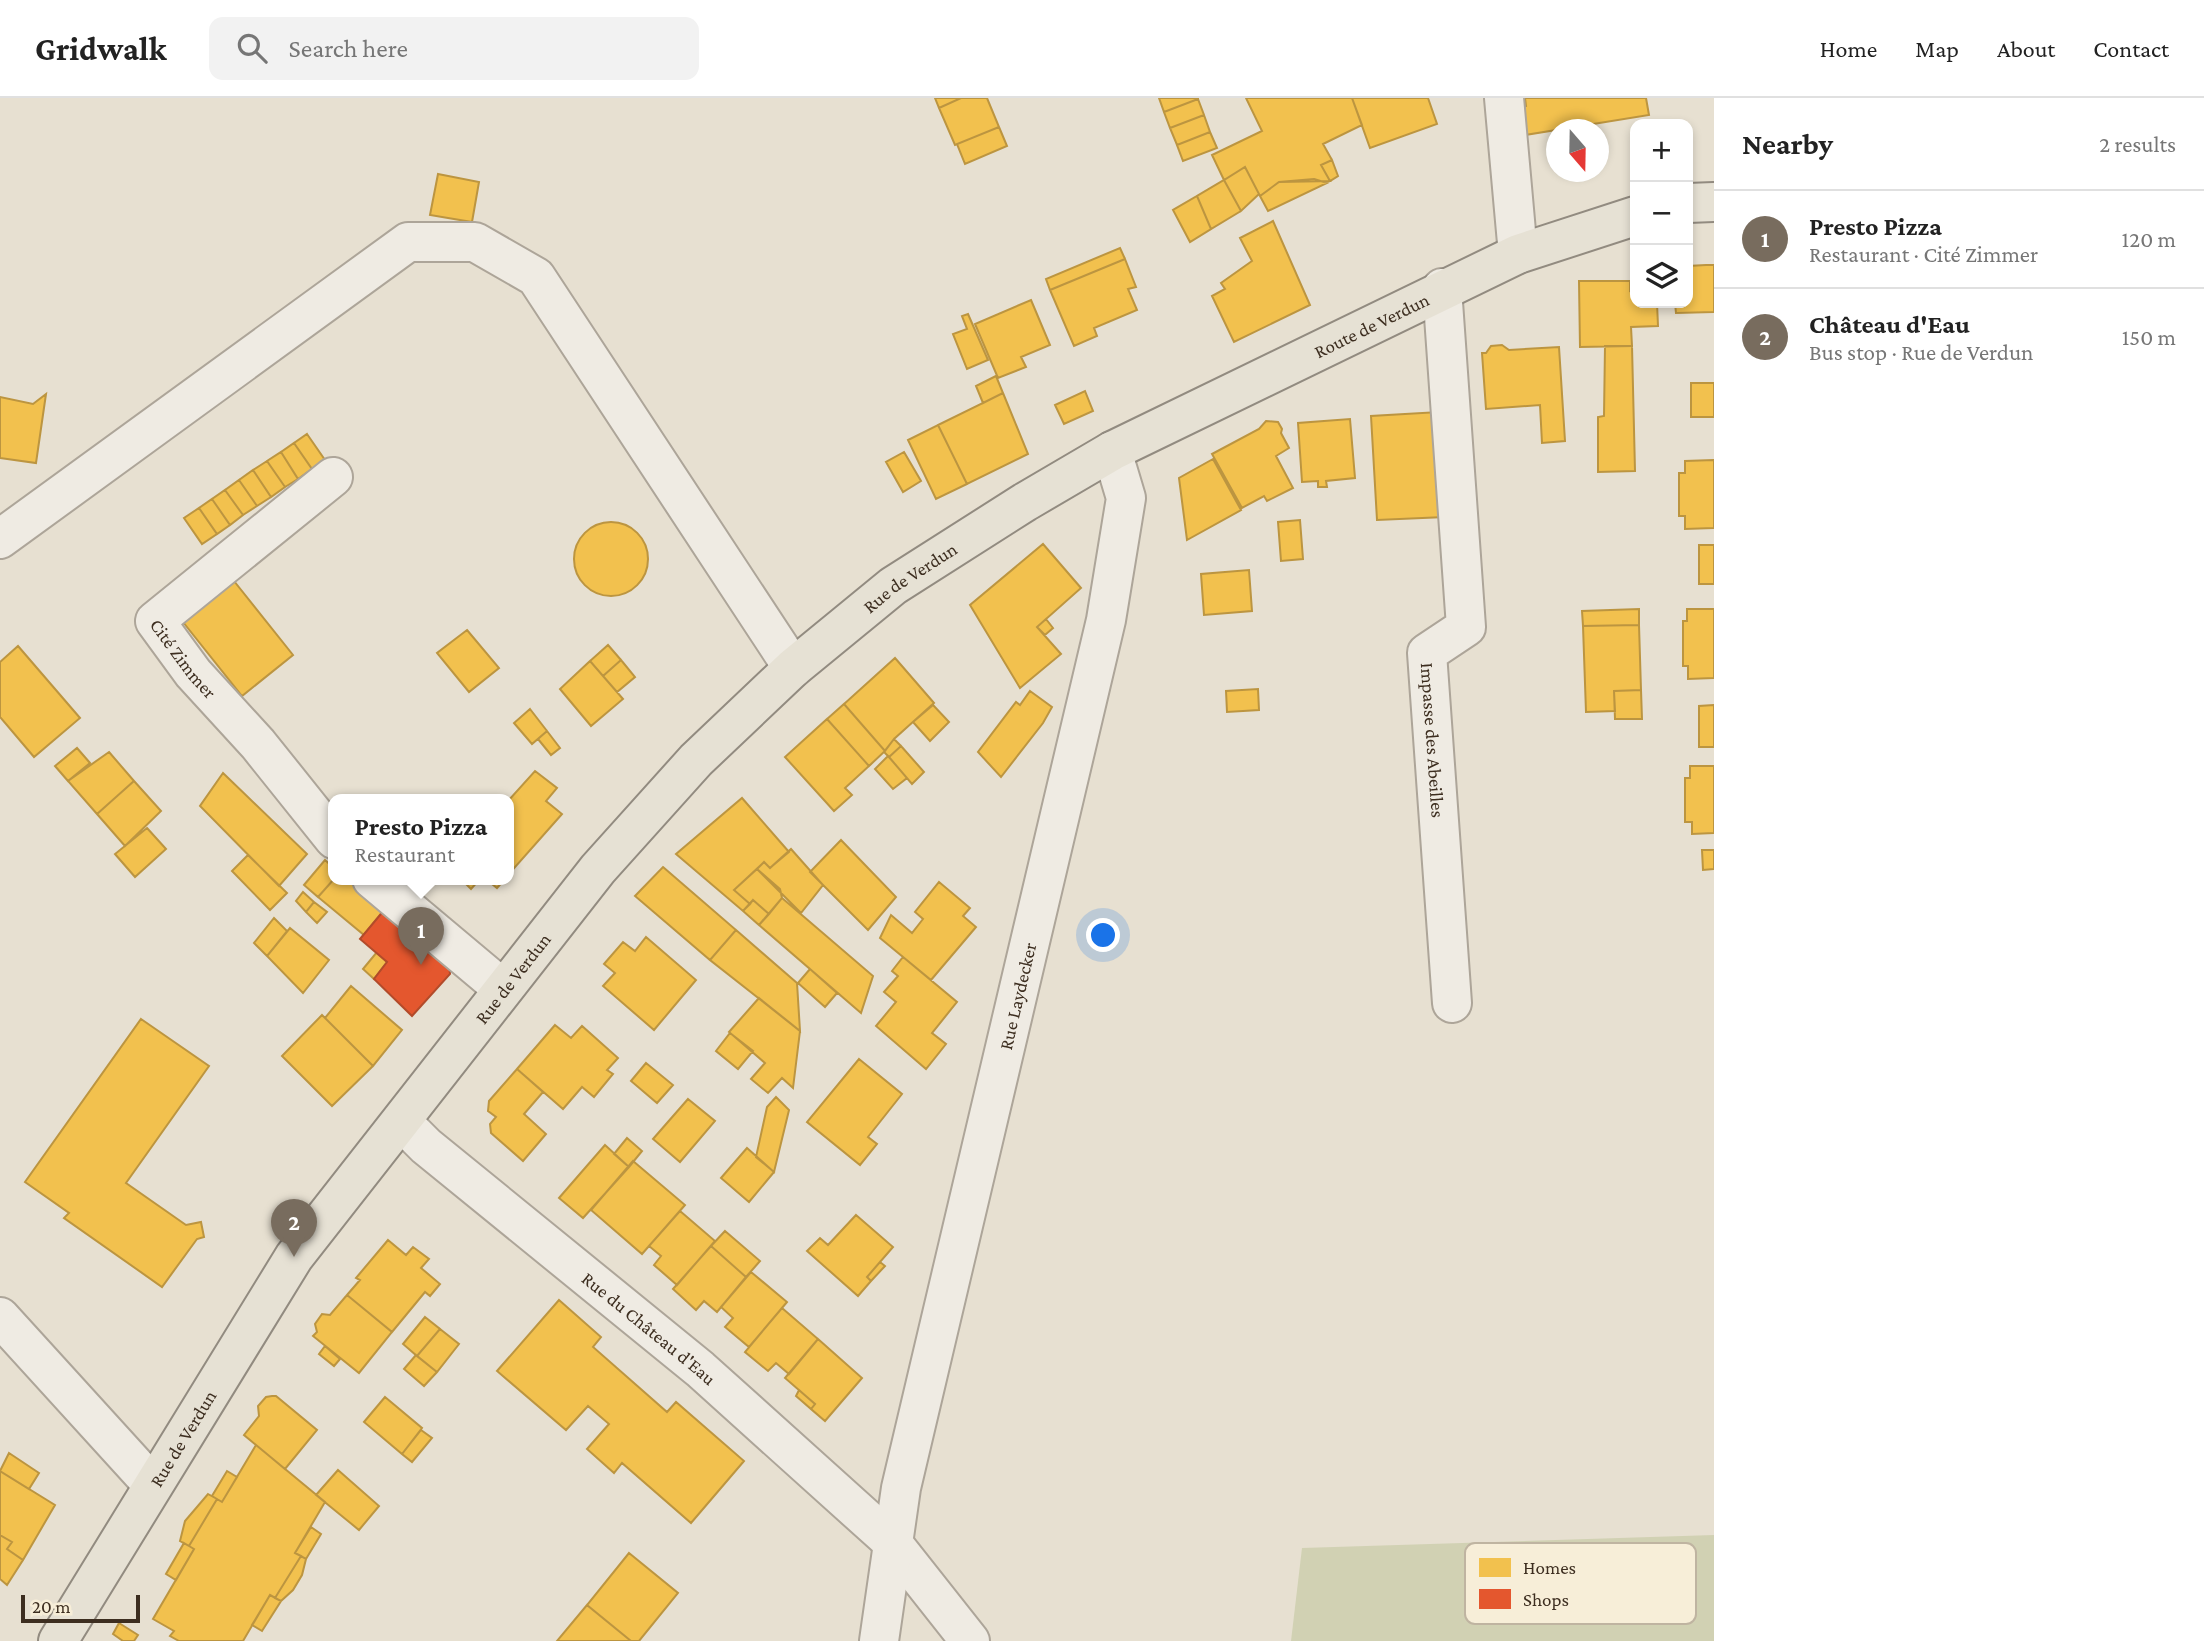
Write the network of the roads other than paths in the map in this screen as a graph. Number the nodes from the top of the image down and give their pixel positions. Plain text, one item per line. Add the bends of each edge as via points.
1 (1504, 98) edge
2 (1714, 202) edge
3 (1693, 204) edge
4 (1630, 218) edge
5 (1518, 254) junction
6 (1442, 288) junction
7 (1112, 451) junction
8 (333, 477) dead end
9 (0, 540) edge
10 (793, 668) junction
11 (328, 832) edge
12 (379, 885) edge
13 (503, 989) junction
14 (1452, 1003) dead end
15 (402, 1122) junction
16 (0, 1317) edge
17 (152, 1484) junction
18 (891, 1541) junction
19 (58, 1641) edge
20 (879, 1641) edge
21 (970, 1641) edge

1 - 5 street
2 - 3 main road
4 - 5 main road, Route de Verdun
5 - 6 main road, Route de Verdun
6 - 7 main road, Route de Verdun
6 - 14 street, Impasse des Abeilles via 1466,627 1427,653
7 - 10 main road, Rue de Verdun via 893,586
7 - 18 street, Rue Laydecker via 1126,498 1106,620
8 - 11 street, Cité Zimmer via 155,621 193,673
9 - 10 street via 408,242 475,242 536,277
10 - 13 main road, Rue de Verdun via 696,760 598,869
12 - 13 street
13 - 15 main road, Rue de Verdun
15 - 17 main road, Rue de Verdun via 294,1257
15 - 18 street, Rue du Château d'Eau via 700,1369
16 - 17 street
17 - 19 main road, Rue de Verdun
18 - 20 street, Rue Laydecker
18 - 21 street

